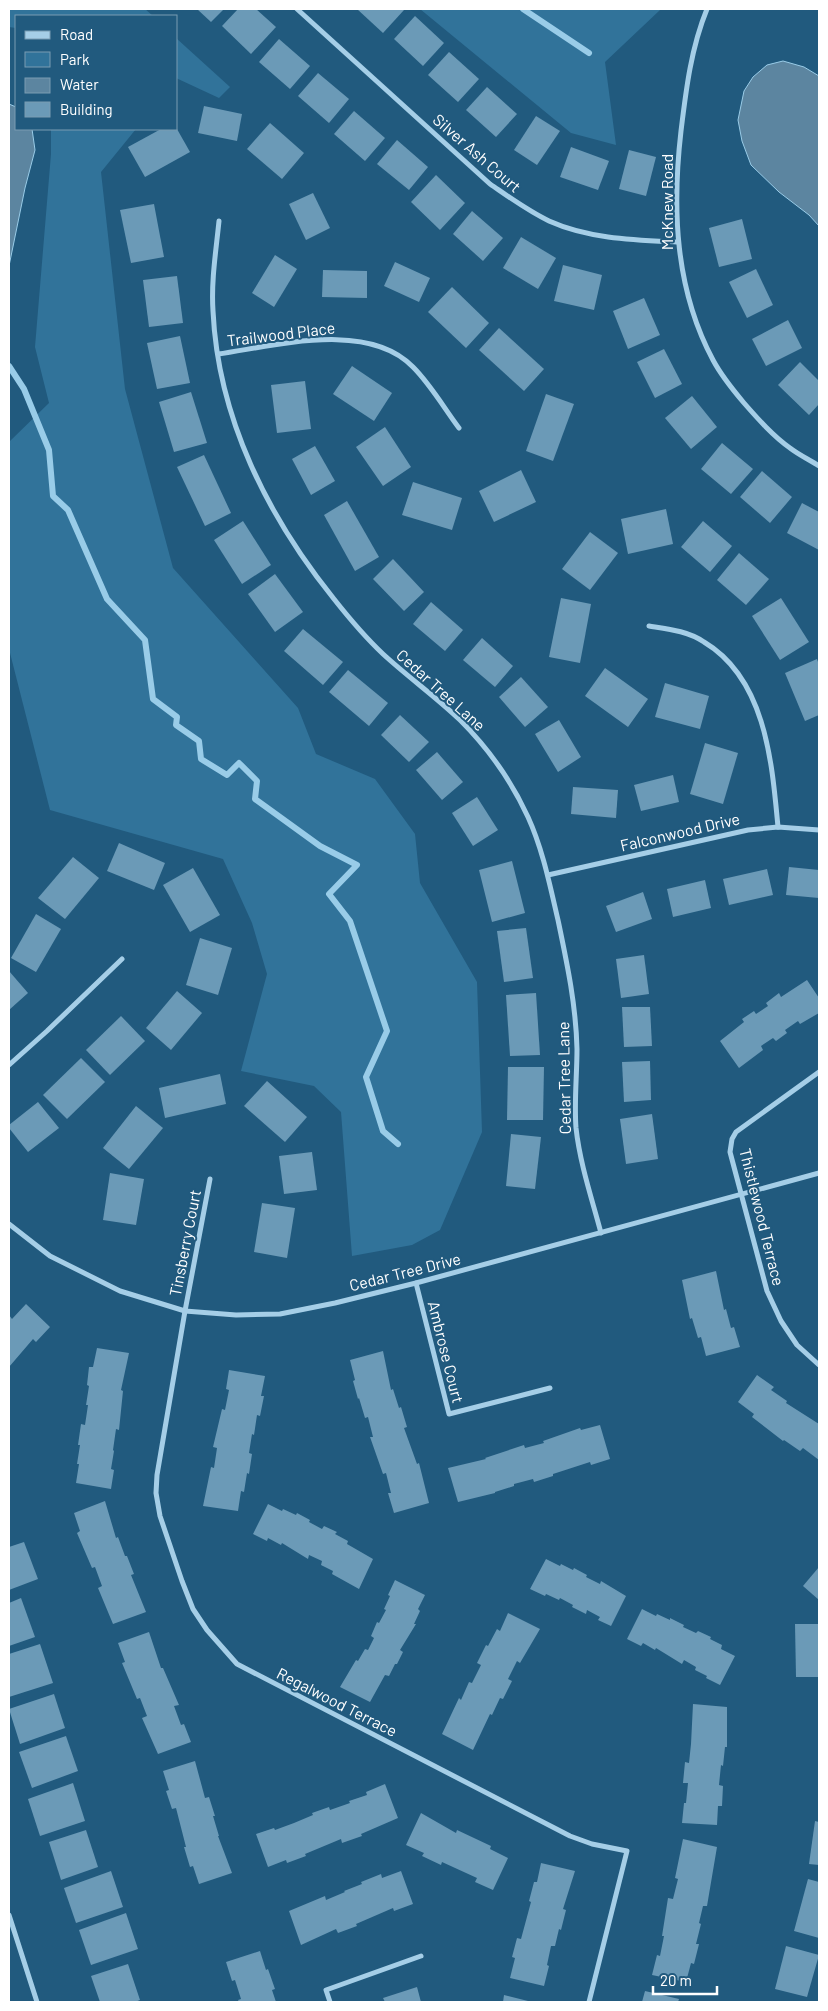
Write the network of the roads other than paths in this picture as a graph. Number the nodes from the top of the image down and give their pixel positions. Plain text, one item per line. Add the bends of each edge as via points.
1 (297, 9) edge
2 (707, 9) edge
3 (219, 221) dead end
4 (677, 242) junction
5 (218, 354) junction
6 (459, 428) dead end
7 (819, 466) edge
8 (649, 626) dead end
9 (778, 827) junction
10 (819, 830) edge
11 (548, 875) junction
12 (122, 959) dead end
13 (9, 1065) edge
14 (819, 1072) edge
15 (819, 1173) edge
16 (210, 1179) dead end
17 (743, 1195) junction
18 (9, 1224) edge
19 (601, 1233) junction
20 (416, 1283) junction
21 (185, 1310) junction
22 (819, 1365) edge
23 (550, 1388) dead end
24 (9, 1915) edge
25 (421, 1956) dead end
26 (37, 2002) edge
27 (330, 2002) edge
28 (589, 2002) edge

1 - 4 street, Silver Ash Court via 490,184 517,203 550,221 580,231 618,239
2 - 4 street, McKnew Road via 692,54 683,112 676,169
3 - 5 street, Cedar Tree Lane via 213,280
4 - 7 street, McKnew Road via 683,279 713,361 759,420 789,448
5 - 6 street, Trailwood Place via 318,339 348,339 375,346 396,353 413,367
5 - 11 street, Cedar Tree Lane via 237,433 254,475 278,519 313,572 350,618 382,653 482,744 529,818
8 - 9 street via 679,631 704,641 724,657 740,678 755,705 766,736
9 - 10 street, Falconwood Drive
9 - 11 street, Falconwood Drive via 748,830
11 - 19 street, Cedar Tree Lane via 575,1012 576,1126 580,1155
12 - 13 street
14 - 17 street, Thistlewood Terrace via 736,1132 730,1152
15 - 17 street, Cedar Tree Drive
16 - 21 street, Tinsberry Court
17 - 19 street, Cedar Tree Drive
17 - 22 street, Thistlewood Terrace via 767,1291 781,1321 798,1345
18 - 21 street, Cedar Tree Drive via 50,1256 83,1274 120,1291
19 - 20 street, Cedar Tree Drive
20 - 21 street, Cedar Tree Drive via 280,1314 236,1315
20 - 23 street, Ambrose Court via 449,1414
21 - 28 street, Regalwood Terrace via 156,1493 160,1516 193,1608 207,1630 237,1664 570,1836 628,1851
24 - 26 street
25 - 27 street via 326,1990

